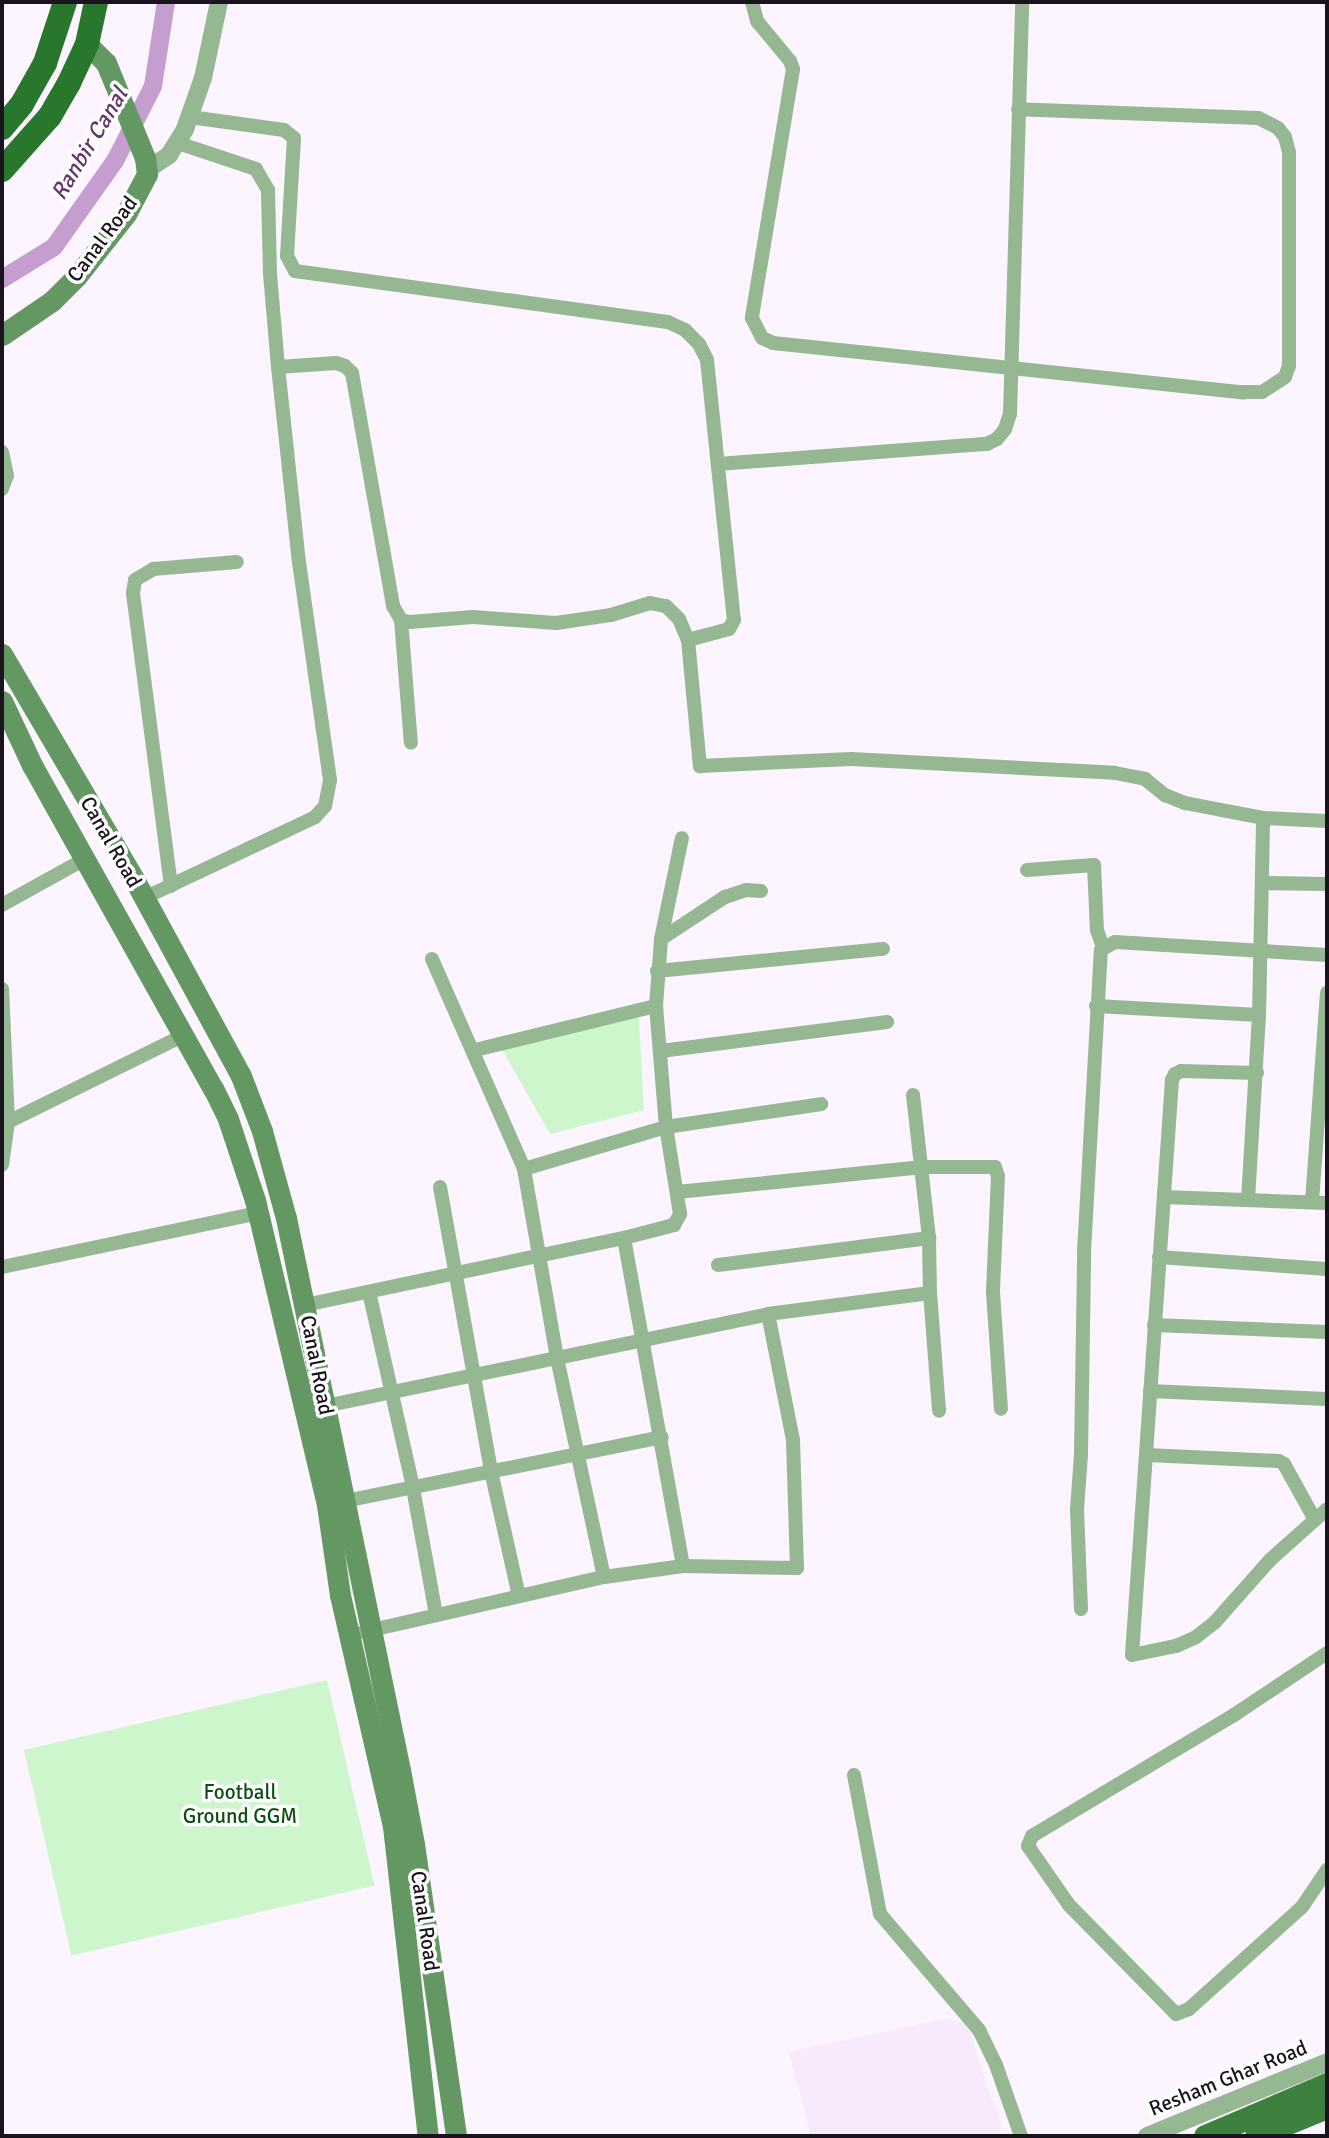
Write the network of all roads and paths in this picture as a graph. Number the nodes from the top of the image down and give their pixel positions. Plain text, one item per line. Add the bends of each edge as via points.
1 (65, 2) edge
2 (96, 2) edge
3 (219, 2) edge
4 (752, 2) edge
5 (1022, 2) edge
6 (87, 44) junction
7 (1018, 109) junction
8 (190, 117) junction
9 (2, 128) edge
10 (178, 143) junction
11 (2, 170) edge
12 (147, 170) junction
13 (2, 335) edge
14 (278, 367) junction
15 (1010, 367) junction
16 (2, 452) edge
17 (718, 464) junction
18 (2, 489) edge
19 (237, 562) dead end
20 (401, 620) junction
21 (688, 640) junction
22 (2, 654) edge
23 (2, 701) edge
24 (411, 743) dead end
25 (1263, 818) junction
26 (1327, 821) edge
27 (682, 838) dead end
28 (85, 859) junction
29 (1027, 870) dead end
30 (1262, 883) junction
31 (1327, 884) edge
32 (171, 886) junction
33 (761, 891) dead end
34 (144, 898) junction
35 (2, 905) edge
36 (661, 939) junction
37 (1103, 947) junction
38 (883, 948) dead end
39 (1261, 951) junction
40 (1327, 955) edge
41 (432, 959) dead end
42 (657, 971) junction
43 (2, 989) edge
44 (1327, 993) edge
45 (656, 1006) junction
46 (1096, 1006) junction
47 (1259, 1015) junction
48 (887, 1022) dead end
49 (184, 1035) junction
50 (475, 1051) junction
51 (661, 1051) junction
52 (1257, 1073) junction
53 (913, 1095) dead end
54 (821, 1104) dead end
55 (8, 1122) junction
56 (666, 1127) junction
57 (2, 1166) edge
58 (923, 1167) junction
59 (524, 1169) junction
60 (440, 1187) dead end
61 (677, 1192) junction
62 (1164, 1197) junction
63 (1248, 1200) junction
64 (1312, 1202) junction
65 (1327, 1203) edge
66 (258, 1213) junction
67 (929, 1237) junction
68 (625, 1238) junction
69 (538, 1256) junction
70 (1159, 1257) junction
71 (718, 1265) dead end
72 (2, 1267) edge
73 (1327, 1269) edge
74 (455, 1273) junction
75 (369, 1292) junction
76 (930, 1293) junction
77 (304, 1305) junction
78 (768, 1314) junction
79 (1154, 1325) junction
80 (1327, 1332) edge
81 (642, 1341) junction
82 (557, 1358) junction
83 (474, 1377) junction
84 (1150, 1391) junction
85 (391, 1392) junction
86 (1327, 1399) edge
87 (325, 1406) junction
88 (1001, 1409) dead end
89 (939, 1411) dead end
90 (662, 1437) junction
91 (577, 1453) junction
92 (1147, 1455) junction
93 (491, 1471) junction
94 (413, 1488) junction
95 (345, 1501) junction
96 (1327, 1510) edge
97 (1315, 1520) junction
98 (683, 1566) junction
99 (604, 1577) junction
100 (519, 1596) junction
101 (1081, 1609) dead end
102 (436, 1614) junction
103 (360, 1633) junction
104 (1327, 1653) edge
105 (854, 1774) dead end
106 (1327, 1870) edge
107 (1327, 2062) edge
108 (1327, 2084) edge
109 (1327, 2107) edge
110 (428, 2136) edge
111 (456, 2136) edge
112 (1020, 2136) edge
113 (1147, 2136) edge
114 (1205, 2136) edge
115 (1256, 2136) edge

1 - 9 highway via 45,63
2 - 6 highway
3 - 8 street
4 - 15 street via 757,21 790,61 793,79 752,318 756,331 773,343
5 - 7 street
6 - 11 highway via 50,116
6 - 12 main road via 106,63
7 - 15 street
7 - 15 street via 1258,118 1278,128 1286,137 1289,152 1289,366 1285,377 1262,392
8 - 10 street
8 - 17 street via 284,130 294,138 287,256 295,271 668,322 685,330 706,360
10 - 12 street
10 - 14 street via 247,165 263,178 268,190
12 - 13 main road, Canal Road via 127,214 77,276 52,301
14 - 20 street via 335,363 352,373 393,606
14 - 32 street via 299,563 330,780 325,806 315,817
15 - 17 street via 1010,414 998,439 987,444
16 - 18 street via 7,475
17 - 21 street via 734,620 729,629
19 - 32 street via 153,569 135,580 133,593
20 - 21 street via 472,617 556,623 611,615 650,603 674,611
20 - 24 street
21 - 25 street via 700,766 851,759 1115,772 1145,779 1175,800
22 - 34 main road, Canal Road
23 - 28 main road, Canal Road
25 - 26 street
25 - 30 street
27 - 36 street
28 - 35 street
28 - 49 main road, Canal Road
29 - 37 street via 1094,865 1097,930
30 - 31 street
30 - 39 street
32 - 34 street
33 - 36 street via 734,892
34 - 77 main road, Canal Road via 250,1097 286,1218
36 - 42 street
37 - 39 street via 1115,942
37 - 46 street
38 - 42 street
39 - 40 street
39 - 47 street
41 - 50 street
42 - 45 street
43 - 55 street
44 - 64 street
45 - 50 street
45 - 51 street
46 - 47 street
46 - 101 street via 1077,1510
47 - 52 street
48 - 51 street
49 - 55 street
49 - 66 main road, Canal Road via 228,1119
50 - 59 street
51 - 56 street
52 - 62 street via 1175,1074
52 - 63 street
53 - 58 street
54 - 56 street
55 - 57 street
56 - 59 street
56 - 61 street
58 - 61 street
58 - 67 street
58 - 88 street via 990,1165 997,1171 993,1292
59 - 69 street
60 - 74 street
61 - 68 street via 680,1214 674,1225
62 - 63 street
62 - 70 street
63 - 64 street
64 - 65 street
66 - 72 street
66 - 103 main road, Canal Road
67 - 71 street
67 - 76 street
68 - 69 street
68 - 81 street
69 - 74 street
69 - 82 street
70 - 73 street
70 - 79 street
74 - 75 street
74 - 83 street
75 - 77 street
75 - 85 street
76 - 78 street
76 - 89 street
77 - 87 main road, Canal Road
78 - 81 street
78 - 98 street via 793,1440 797,1568
79 - 80 street
79 - 84 street
81 - 82 street
81 - 90 street
82 - 83 street
82 - 91 street
83 - 85 street
83 - 93 street
84 - 86 street
84 - 92 street
85 - 87 street
85 - 94 street
87 - 95 main road, Canal Road
90 - 91 street
90 - 98 street
91 - 93 street
91 - 99 street
92 - 97 street via 1279,1461
92 - 97 street via 1134,1656 1196,1637
93 - 94 street
93 - 100 street
94 - 95 street
94 - 102 street
95 - 103 main road, Canal Road
96 - 97 street
98 - 99 street
99 - 100 street
100 - 102 street
102 - 103 street
103 - 110 main road, Canal Road via 393,1826
103 - 111 main road, Canal Road via 414,1844
104 - 106 street via 1234,1715 1032,1836 1028,1846 1069,1905 1176,2014 1189,2009 1302,1907
105 - 112 street via 883,1921 979,2030
107 - 113 street, Resham Ghar Road
108 - 114 main road
109 - 115 main road

